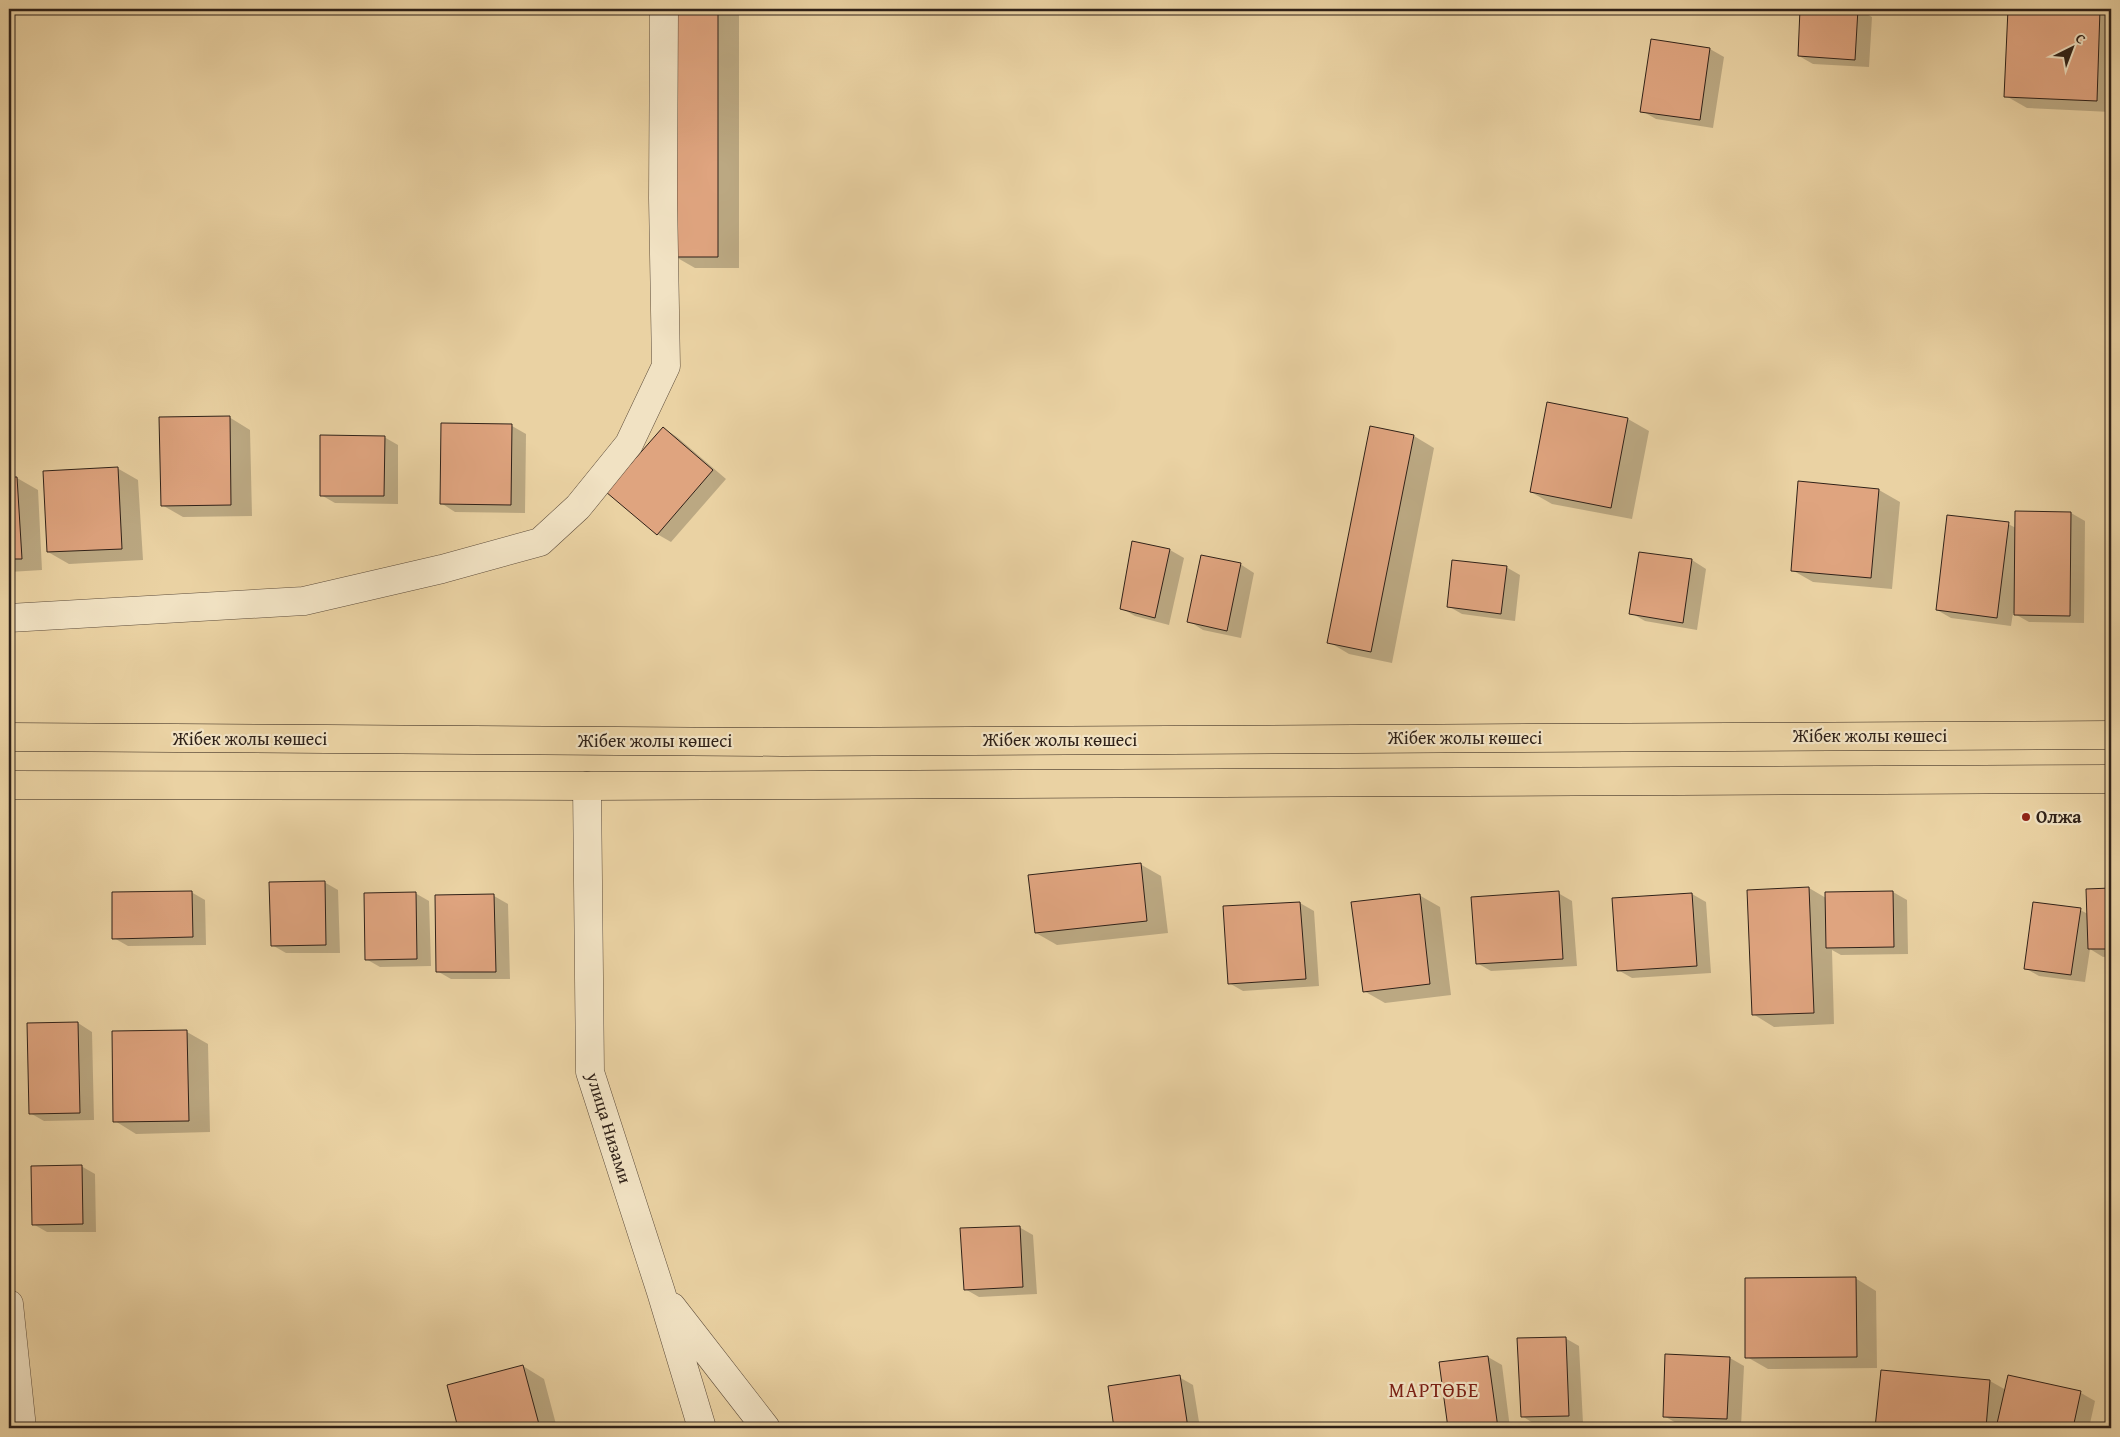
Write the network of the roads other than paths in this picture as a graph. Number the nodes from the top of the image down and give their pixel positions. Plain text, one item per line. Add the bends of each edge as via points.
1 (664, 9) edge
2 (9, 618) edge
3 (2111, 735) edge
4 (9, 737) edge
5 (2111, 779) edge
6 (9, 785) edge
7 (587, 786) junction
8 (661, 1292) junction
9 (9, 1304) edge
10 (22, 1428) edge
11 (702, 1428) edge
12 (766, 1428) edge

1 - 2 street via 666,366 629,444 578,507 540,542 442,569 304,600
3 - 4 main road, Жібек жолы көшесі via 802,742
5 - 7 main road
6 - 7 main road
7 - 8 street, улица Низами via 590,1072
8 - 11 street, улица Низами
8 - 12 street
9 - 10 street

